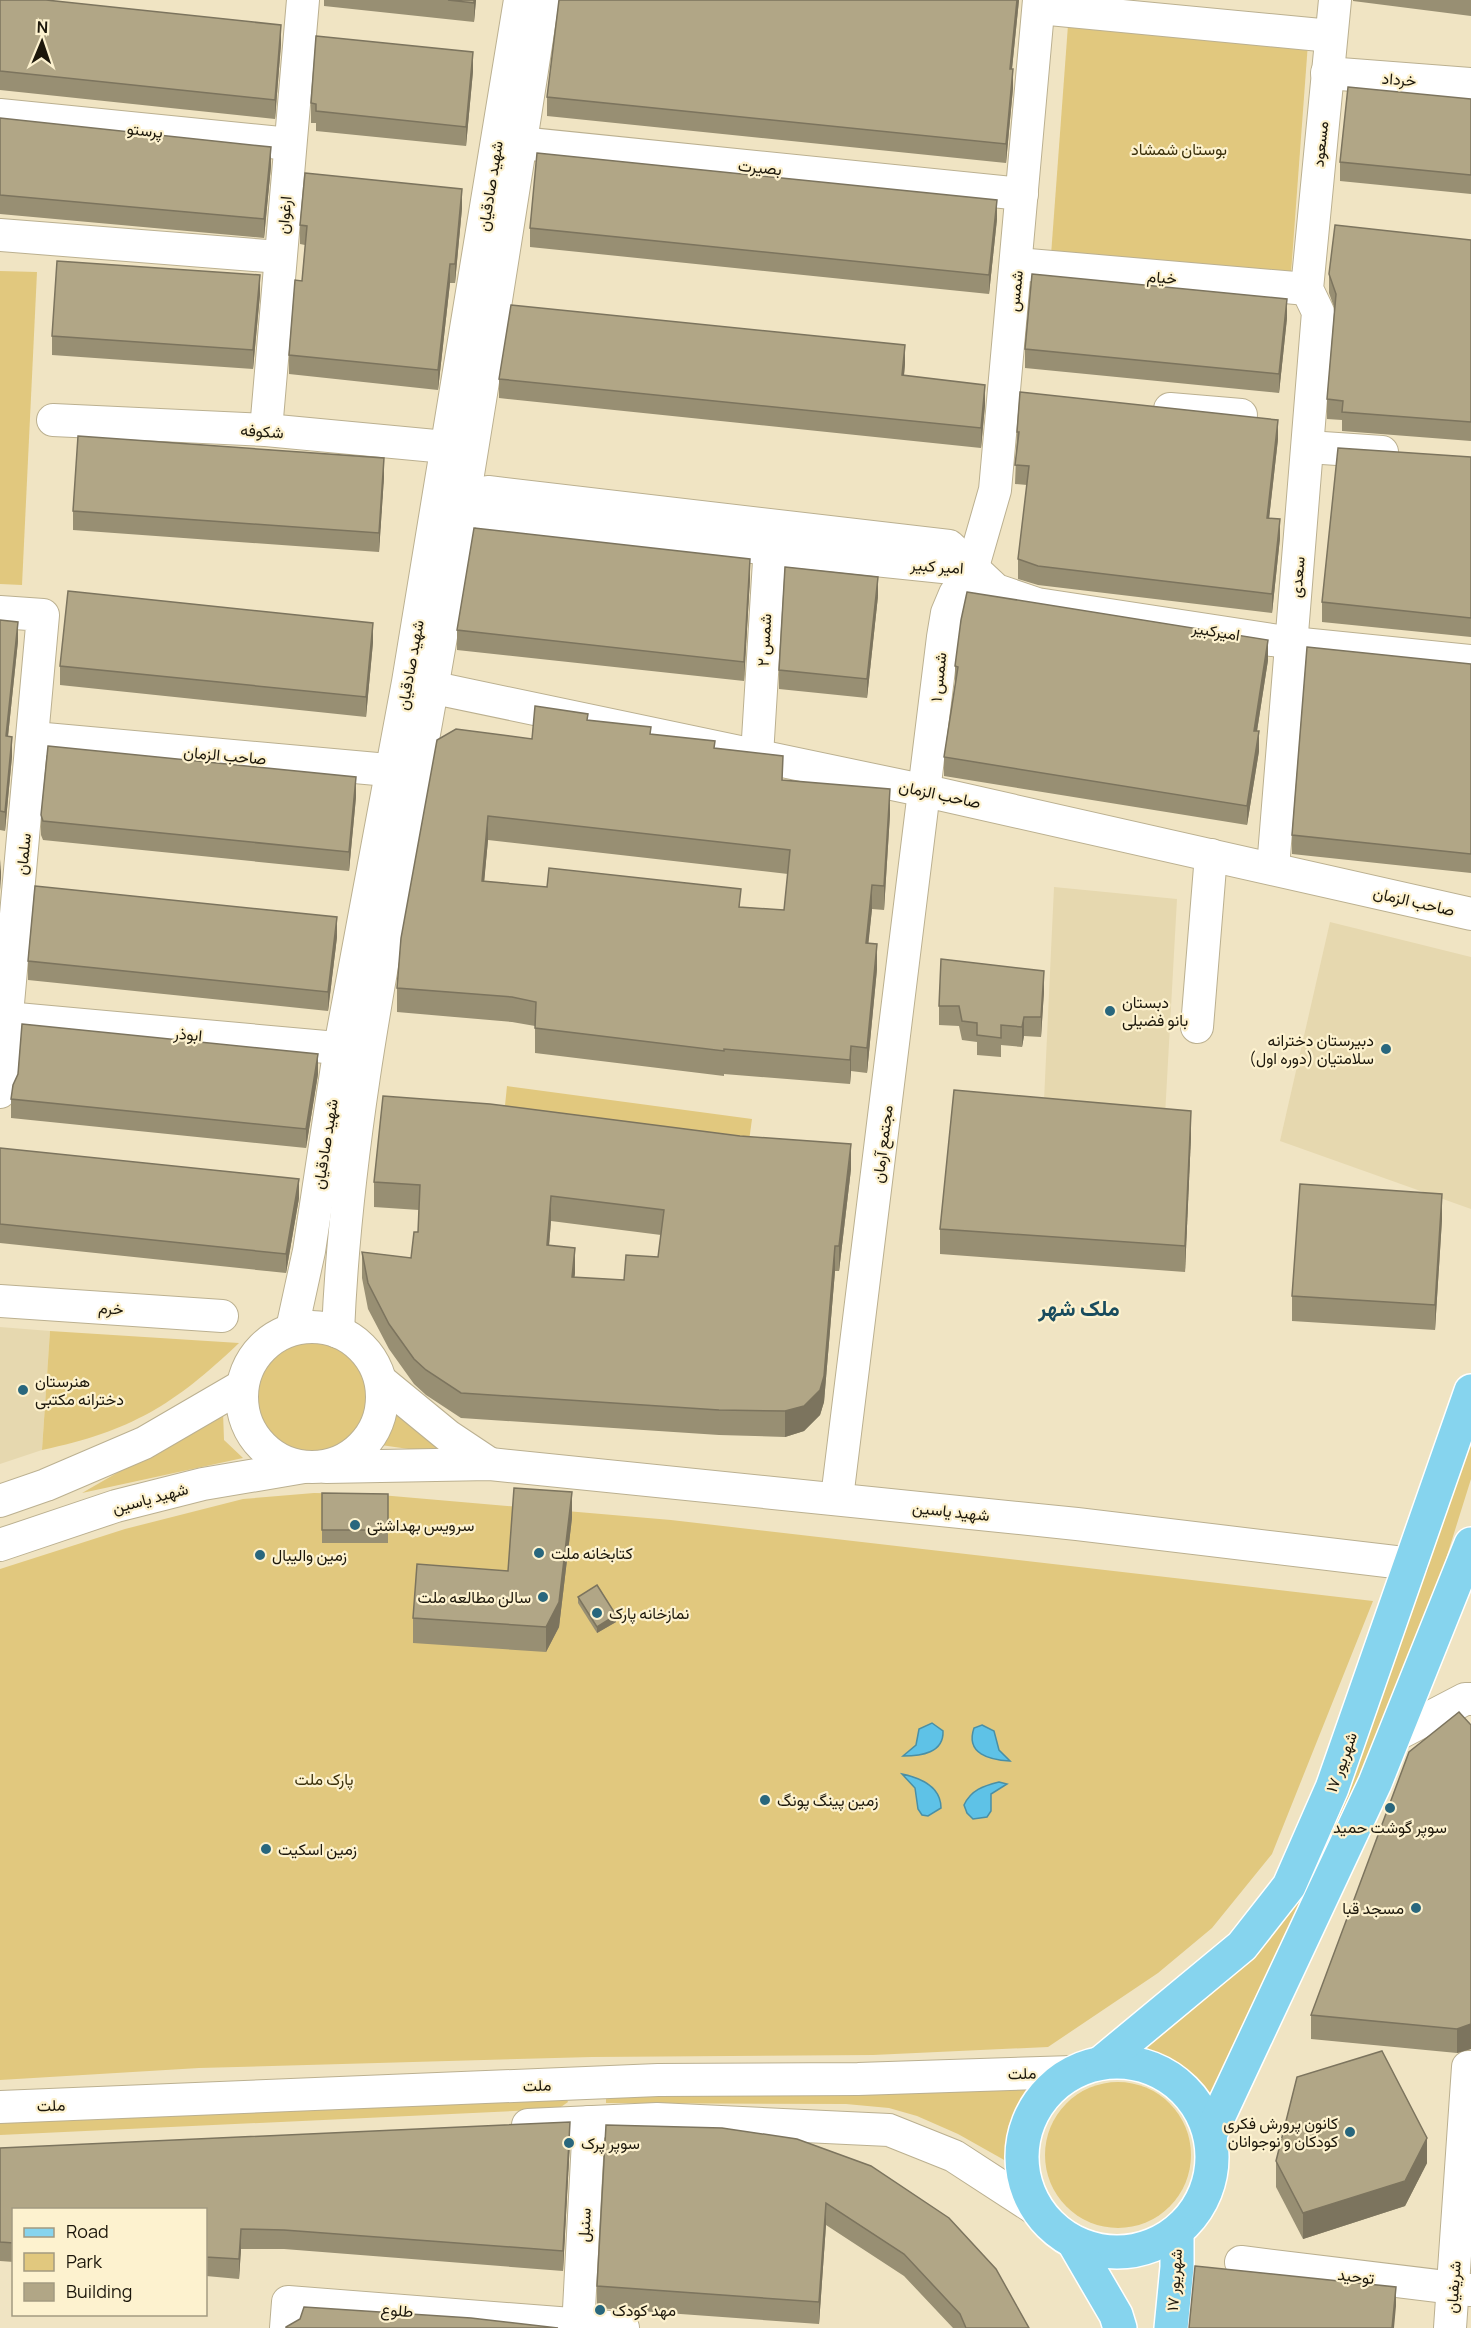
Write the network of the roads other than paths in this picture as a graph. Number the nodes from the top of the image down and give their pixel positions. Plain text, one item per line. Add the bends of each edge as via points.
1 (303, 0) edge
2 (520, 0) edge
3 (543, 0) edge
4 (1335, 0) edge
5 (1039, 4) edge
6 (1169, 10) edge
7 (1332, 36) junction
8 (1328, 73) junction
9 (1471, 84) edge
10 (0, 115) edge
11 (509, 142) junction
12 (296, 163) junction
13 (1022, 194) junction
14 (1312, 224) junction
15 (1346, 228) edge
16 (0, 235) edge
17 (280, 257) junction
18 (1017, 264) junction
19 (1308, 289) junction
20 (1147, 406) edge
21 (1241, 416) edge
22 (53, 420) dead end
23 (266, 430) junction
24 (1308, 447) junction
25 (459, 448) junction
26 (1413, 454) edge
27 (770, 537) junction
28 (972, 570) junction
29 (0, 612) edge
30 (1292, 643) junction
31 (1471, 661) edge
32 (420, 685) junction
33 (34, 738) junction
34 (757, 755) junction
35 (404, 771) junction
36 (926, 791) junction
37 (1211, 855) junction
38 (11, 859) edge
39 (1273, 868) junction
40 (1471, 914) edge
41 (6, 1018) junction
42 (1197, 1027) dead end
43 (355, 1050) junction
44 (0, 1082) edge
45 (0, 1301) edge
46 (222, 1316) dead end
47 (292, 1329) junction
48 (338, 1332) junction
49 (381, 1380) junction
50 (242, 1386) junction
51 (1471, 1391) edge
52 (490, 1464) junction
53 (315, 1467) junction
54 (837, 1498) junction
55 (0, 1501) edge
56 (0, 1545) edge
57 (1412, 1564) junction
58 (1468, 1567) edge
59 (1471, 1698) edge
60 (1394, 1736) junction
61 (1088, 2067) junction
62 (1470, 2067) edge
63 (0, 2107) edge
64 (589, 2122) junction
65 (495, 2127) edge
66 (1210, 2134) junction
67 (1037, 2211) junction
68 (1176, 2232) junction
69 (1074, 2243) junction
70 (1240, 2262) dead end
71 (1462, 2289) edge
72 (287, 2315) edge
73 (578, 2326) edge
74 (623, 2328) edge
75 (1120, 2328) edge
76 (1171, 2328) edge
77 (1450, 2328) edge

1 - 12 street, ارغوان
2 - 11 street, شهید صادقیان
3 - 11 street, شهید صادقیان
4 - 7 street, مسعود
5 - 6 street
5 - 13 street, شمس
6 - 7 street
7 - 8 street, مسعود
8 - 9 street, خرداد
8 - 14 street, مسعود
10 - 12 street, پرستو
11 - 13 street, بصیرت
11 - 25 street, شهید صادقیان via 489,193
12 - 17 street, ارغوان
13 - 18 street, شمس
14 - 15 street
14 - 19 street, مسعود
16 - 17 street
17 - 23 street, ارغوان
18 - 19 street, خیام
18 - 28 street, شمس via 1016,394
19 - 24 street, سعدی via 1318,312
20 - 21 street
22 - 23 street, شکوفه
23 - 25 street, شکوفه
24 - 26 street
24 - 30 street, سعدی
25 - 32 street, شهید صادقیان
27 - 27 street, امیر کبیر via 488,492 481,503 486,515
27 - 28 street, امیر کبیر
27 - 34 street, شمس ۲
28 - 30 street, امیرکبیر via 996,590 1037,604
28 - 36 street, شمس ۱ via 947,613
29 - 33 street, سلمان via 43,615
30 - 31 street, امیرکبیر
30 - 39 street, سعدی
32 - 34 street, صاحب الزمان
32 - 35 street, شهید صادقیان
33 - 35 street, صاحب الزمان
33 - 38 street, سلمان
34 - 36 street, صاحب الزمان
35 - 43 street, شهید صادقیان
36 - 37 street, صاحب الزمان
36 - 54 street, مجتمع آرمان
37 - 39 street, صاحب الزمان
37 - 42 street
38 - 41 street, سلمان
39 - 40 street, صاحب الزمان
41 - 43 street, ابوذر
41 - 44 street, سلمان
43 - 47 street, شهید صادقیان
43 - 48 street, شهید صادقیان
45 - 46 street, خرم
47 - 48 street, شهید یاسین via 307,1326
47 - 50 street, شهید یاسین via 261,1348 248,1365
48 - 49 street, شهید یاسین via 358,1343
49 - 52 street, شهید یاسین via 448,1436
49 - 53 street, شهید یاسین via 383,1400 372,1435 351,1455
50 - 53 street, شهید یاسین via 242,1408 249,1430 263,1448 282,1461
50 - 55 street via 144,1443
51 - 57 main road, ۱۷ شهریور
52 - 53 street, شهید یاسین
52 - 54 street, شهید یاسین
53 - 56 street, شهید یاسین via 203,1484 116,1506
54 - 57 street, شهید یاسین
57 - 61 main road, ۱۷ شهریور via 1332,1788 1289,1886 1242,1946
58 - 60 main road
59 - 60 street
60 - 66 main road
61 - 63 street, ملت via 858,2079 658,2080
61 - 66 main road via 1130,2062 1158,2070 1181,2086 1200,2108
61 - 67 main road via 1051,2087 1034,2108 1024,2133 1022,2169
62 - 71 street, شریفیان
64 - 65 street
64 - 67 street via 657,2119 889,2130 954,2156
64 - 73 street, سنبل
66 - 68 main road via 1213,2161 1208,2188 1196,2212
67 - 69 main road via 1053,2229
68 - 69 main road via 1153,2246 1127,2252 1100,2251
68 - 76 main road, ۱۷ شهریور
69 - 75 main road
70 - 71 street, توحید
71 - 77 street, شریفیان
72 - 73 street, طلوع
73 - 74 street, طلوع

